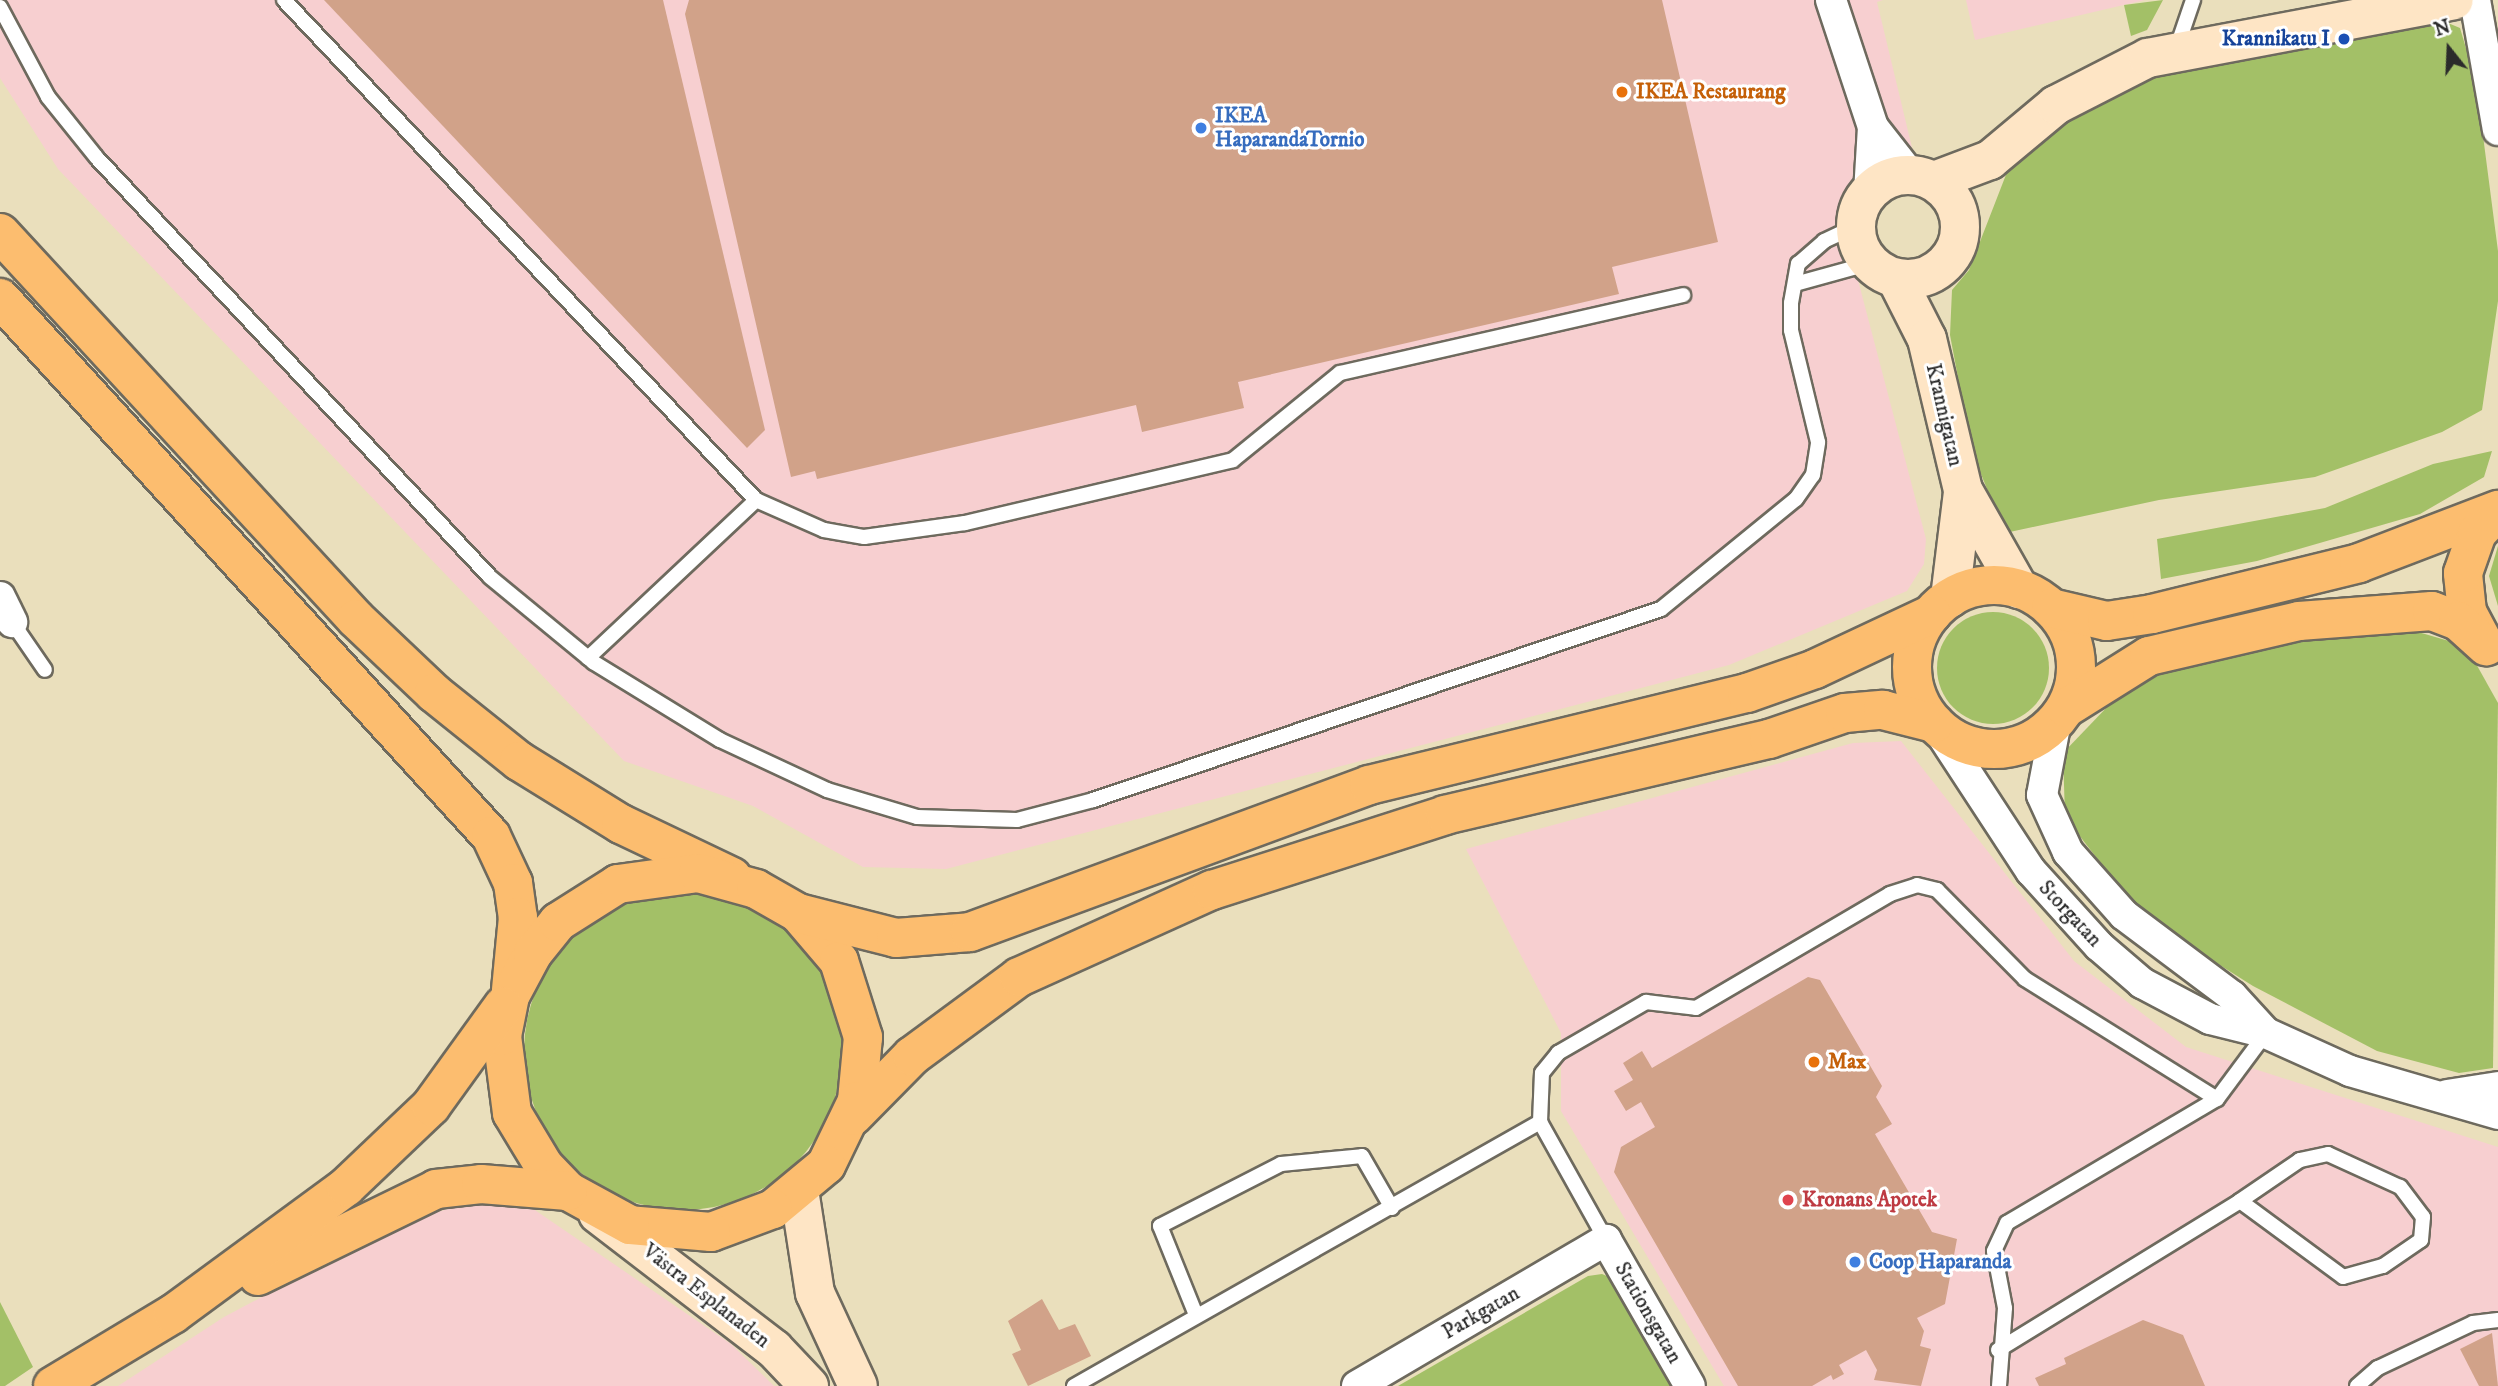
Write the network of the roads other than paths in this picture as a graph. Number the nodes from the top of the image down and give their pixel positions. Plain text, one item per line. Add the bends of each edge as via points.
1 (284, 0) edge
2 (1831, 0) edge
3 (2193, 0) edge
4 (2454, 0) edge
5 (2475, 0) edge
6 (0, 7) edge
7 (2176, 52) junction
8 (1873, 127) junction
9 (2498, 130) edge
10 (1990, 160) junction
11 (1922, 178) junction
12 (1862, 209) junction
13 (1960, 220) junction
14 (0, 233) edge
15 (1938, 269) junction
16 (1883, 270) junction
17 (1795, 284) junction
18 (1683, 295) dead end
19 (0, 298) edge
20 (1927, 339) junction
21 (1963, 490) junction
22 (755, 500) junction
23 (2498, 511) edge
24 (2035, 598) junction
25 (1941, 606) junction
26 (6, 610) edge
27 (2494, 654) edge
28 (588, 658) junction
29 (45, 670) dead end
30 (2061, 715) junction
31 (1934, 723) junction
32 (756, 889) junction
33 (798, 912) junction
34 (510, 996) junction
35 (2266, 1033) junction
36 (2498, 1087) edge
37 (2443, 1096) junction
38 (2217, 1099) junction
39 (2498, 1114) edge
40 (852, 1116) junction
41 (1540, 1122) junction
42 (799, 1190) junction
43 (2239, 1201) junction
44 (582, 1202) junction
45 (1392, 1208) junction
46 (1606, 1240) junction
47 (173, 1314) junction
48 (1196, 1315) junction
49 (2498, 1320) edge
50 (1998, 1350) junction
51 (53, 1386) edge
52 (809, 1386) edge
53 (858, 1386) edge
54 (1074, 1386) edge
55 (1357, 1386) edge
56 (1690, 1386) edge
57 (1999, 1386) edge
58 (2357, 1386) edge

1 - 22 lane
2 - 8 street
3 - 7 lane
4 - 7 street
5 - 9 street
6 - 28 lane via 48,97 97,158 490,578
7 - 10 street via 2087,86
8 - 11 street
8 - 12 street
10 - 11 street
10 - 13 street
11 - 12 street
11 - 13 street via 1952,198
12 - 16 street
12 - 17 lane via 1808,254
13 - 15 street via 1956,248
14 - 32 main road via 356,619 434,693 519,761 621,824
15 - 16 street
15 - 20 street, Krannigatan
16 - 17 lane
16 - 20 street, Krannigatan
17 - 28 lane via 1791,330 1818,442 1813,475 1786,508 1661,609 1093,800 1017,820 917,817 827,790 720,740
18 - 22 lane via 1340,373 1233,460 953,525 864,537 824,530
19 - 34 main road via 491,836 513,883 518,918
20 - 21 street, Krannigatan
21 - 24 street, Krannigatan
21 - 25 street, Krannigatan
22 - 28 lane
23 - 24 main road via 2358,563 2152,614 2107,621
23 - 27 main road via 2477,533 2463,573 2467,612
24 - 25 main road via 1985,585
24 - 30 main road via 2076,656
25 - 31 main road via 1918,634 1911,667 1918,700
25 - 33 main road via 1815,669 1747,693 1369,785 970,932 896,938
26 - 29 lane
27 - 30 main road via 2458,621 2432,611 2299,621 2149,656
30 - 31 main road via 2028,743 1998,750 1963,744
30 - 35 street, Storgatan via 2042,769 2042,796 2068,852 2124,915 2232,996
31 - 35 street, Storgatan via 2031,871 2099,946 2188,1011
31 - 40 main road via 1883,710 1845,713 1769,739 1445,815 1212,890 1019,977 912,1056
32 - 33 main road
32 - 34 main road via 698,873 618,884 558,922
33 - 40 main road via 835,955 857,1006 863,1069
34 - 44 main road via 502,1060 512,1113 544,1166
34 - 47 main road via 431,1106 346,1187
35 - 37 street, Storgatan via 2350,1071
35 - 38 lane
36 - 37 street, Storgatan
37 - 39 street, Storgatan
38 - 41 lane via 2025,979 1937,890 1917,885 1890,894 1696,1008 1647,1002 1590,1032 1558,1053 1542,1073
38 - 50 lane via 2007,1223 1994,1251 2004,1308
40 - 42 main road via 826,1165
41 - 45 lane
41 - 46 lane
42 - 44 main road via 740,1225 711,1232 656,1231
42 - 53 street via 815,1293
43 - 43 lane via 2343,1277 2383,1266 2421,1240 2423,1217 2400,1187 2328,1154 2300,1160
43 - 50 lane
44 - 47 main road via 481,1184 436,1189
44 - 52 street, Västra Esplanaden via 775,1349
45 - 48 lane
45 - 48 lane via 1362,1156 1281,1164 1160,1226
46 - 55 street, Parkgatan
46 - 56 street, Stationsgatan
47 - 51 main road
48 - 54 lane
49 - 58 lane via 2473,1323 2378,1368
50 - 57 lane

